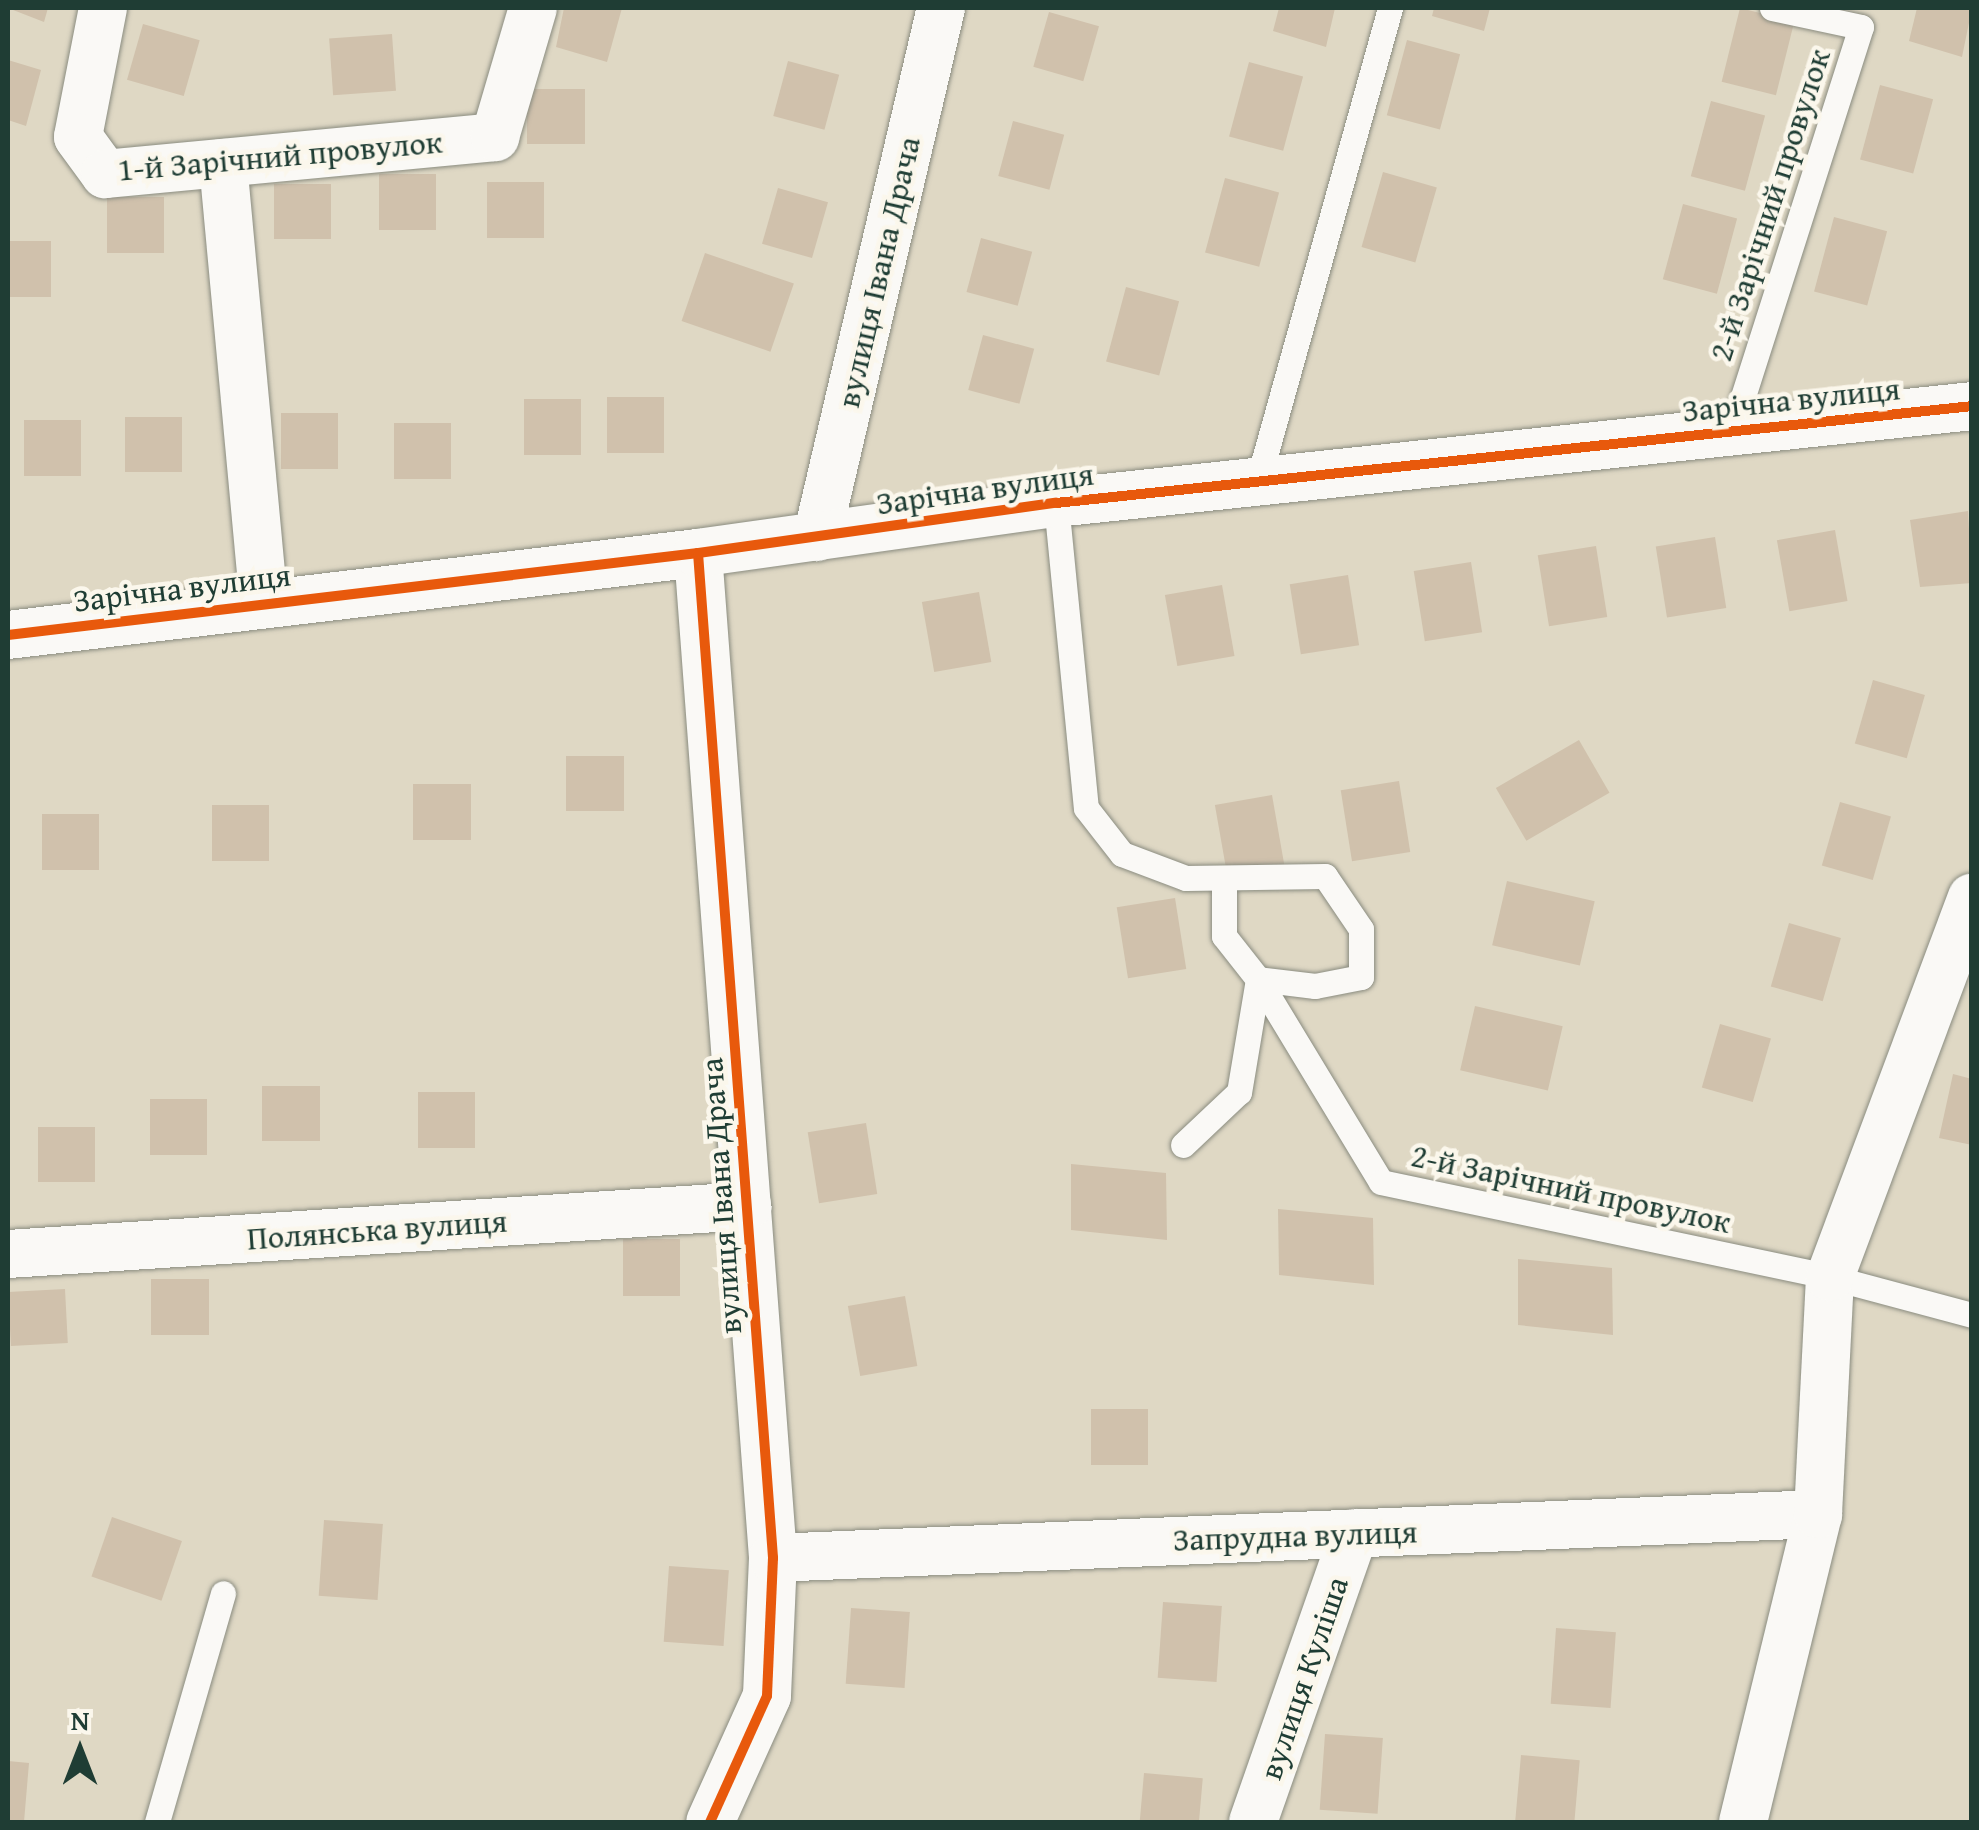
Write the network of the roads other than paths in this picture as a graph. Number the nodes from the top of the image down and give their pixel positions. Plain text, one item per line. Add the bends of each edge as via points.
1 (103, 8) edge
2 (533, 8) edge
3 (941, 8) edge
4 (1390, 8) edge
5 (1772, 8) edge
6 (224, 162) junction
7 (1972, 406) edge
8 (1732, 431) junction
9 (1258, 482) junction
10 (1056, 503) junction
11 (817, 536) junction
12 (698, 553) junction
13 (264, 604) junction
14 (8, 635) edge
15 (1224, 878) junction
16 (1972, 898) edge
17 (1258, 979) junction
18 (1184, 1145) dead end
19 (747, 1206) junction
20 (8, 1254) edge
21 (1830, 1277) junction
22 (1972, 1315) edge
23 (1818, 1514) junction
24 (1354, 1534) junction
25 (773, 1558) junction
26 (223, 1594) dead end
27 (157, 1822) edge
28 (710, 1822) edge
29 (1253, 1822) edge
30 (1743, 1822) edge

1 - 6 street, 1-й Зарічний провулок via 78,138 104,174
2 - 6 street, 1-й Зарічний провулок via 496,138
3 - 11 street, вулиця Івана Драча
4 - 9 lane
5 - 8 lane, 2-й Зарічний провулок via 1860,27
6 - 13 street
7 - 8 street, Зарічна вулиця
8 - 9 street, Зарічна вулиця
9 - 10 street, Зарічна вулиця
10 - 11 street, Зарічна вулиця
10 - 15 lane via 1086,808 1122,854 1186,878
11 - 12 street, Зарічна вулиця
12 - 13 street, Зарічна вулиця
12 - 19 street, вулиця Івана Драча
13 - 14 street, Зарічна вулиця
15 - 17 lane, 2-й Зарічний провулок via 1224,936
15 - 17 lane via 1325,876 1361,929 1361,978 1314,986
16 - 21 street
17 - 18 lane via 1239,1092
17 - 21 lane, 2-й Зарічний провулок via 1381,1182
19 - 20 street, Полянська вулиця
19 - 25 street, вулиця Івана Драча
21 - 22 lane, 2-й Зарічний провулок
21 - 23 street
23 - 24 street, Запрудна вулиця
23 - 30 street
24 - 25 street, Запрудна вулиця
24 - 29 street, вулиця Куліша
25 - 28 street, вулиця Івана Драча via 767,1696
26 - 27 lane

